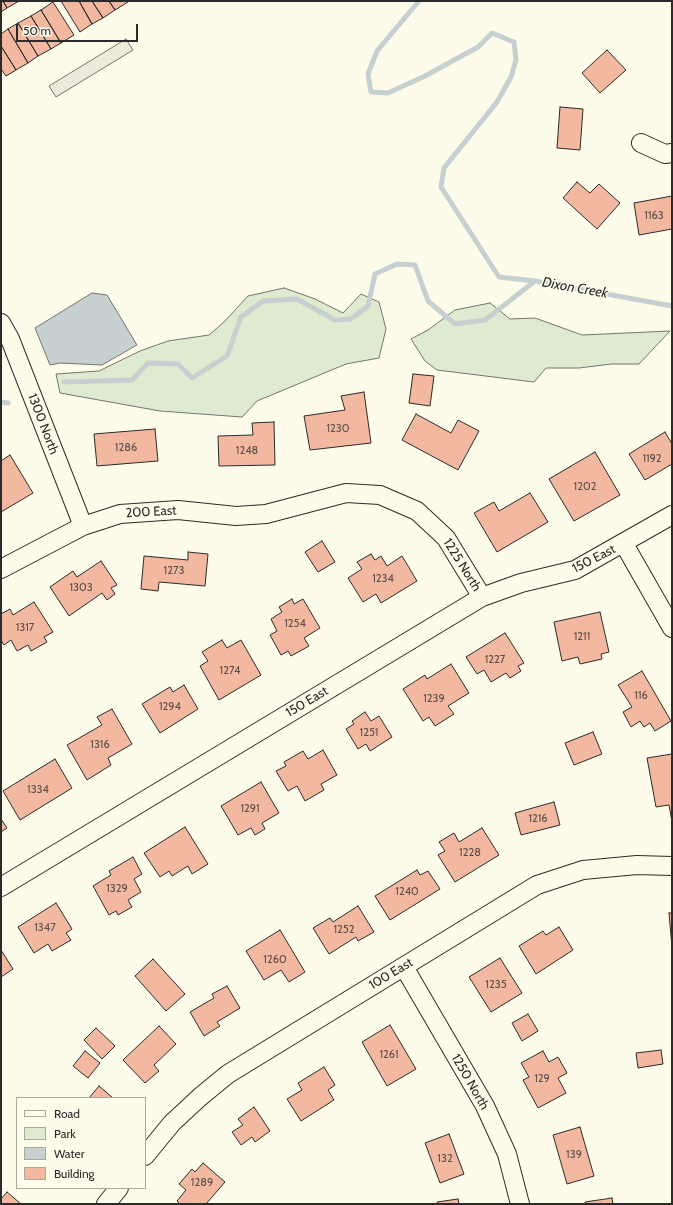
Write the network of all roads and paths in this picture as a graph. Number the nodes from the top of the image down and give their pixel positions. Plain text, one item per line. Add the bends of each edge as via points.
1 (641, 143) dead end
2 (672, 153) edge
3 (1, 323) edge
4 (312, 503) joint
5 (672, 515) edge
6 (83, 526) junction
7 (624, 544) junction
8 (1, 569) edge
9 (482, 597) junction
10 (672, 628) edge
11 (672, 866) edge
12 (1, 887) edge
13 (404, 966) junction
14 (146, 1155) edge
15 (118, 1189) edge
16 (106, 1204) edge
17 (520, 1204) edge

1 - 2 street via 665,154
3 - 6 street, 1300 North via 10,339
4 - 6 street, 200 East via 266,514 236,516 178,510 120,514
4 - 9 street, 1225 North via 346,493 380,495 417,511 446,538
5 - 7 street, 150 East
6 - 8 street, 200 East
7 - 9 street, 150 East via 575,570 521,583
7 - 10 street
9 - 12 street, 150 East
11 - 13 street, 100 East via 637,865 583,870 537,885
13 - 14 street, 100 East via 228,1074 172,1123
13 - 17 street, 1250 North via 485,1106 507,1154
15 - 16 street

